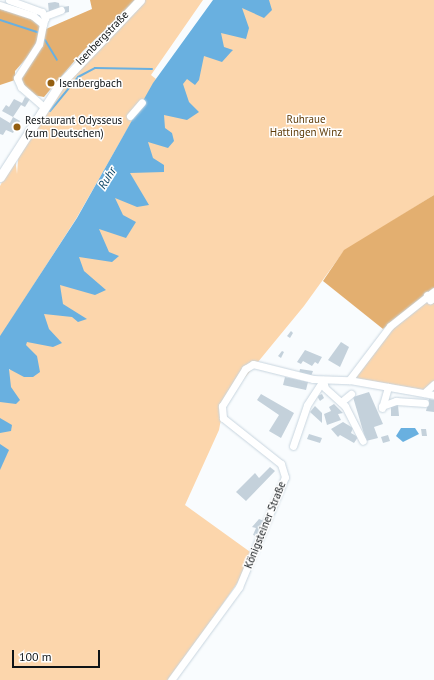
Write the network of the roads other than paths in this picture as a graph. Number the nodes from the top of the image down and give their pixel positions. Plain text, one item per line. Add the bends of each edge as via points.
1 (140, 0) edge
2 (14, 1) edge
3 (0, 5) edge
4 (61, 10) dead end
5 (44, 20) junction
6 (142, 102) dead end
7 (43, 106) junction
8 (130, 116) dead end
9 (0, 177) edge
10 (434, 291) edge
11 (430, 297) edge
12 (323, 380) junction
13 (349, 380) junction
14 (434, 384) edge
15 (388, 387) junction
16 (321, 389) junction
17 (424, 393) junction
18 (351, 394) dead end
19 (431, 399) edge
20 (341, 402) junction
21 (363, 441) dead end
22 (293, 446) dead end
23 (171, 680) edge

1 - 7 main road, Isenbergstraße via 73,67
2 - 5 street
3 - 5 street
4 - 5 street
5 - 7 street via 39,44 17,78 21,86
6 - 8 street
7 - 9 main road, Isenbergstraße
10 - 11 street
11 - 13 street via 390,326
12 - 13 street, Königsteiner Straße
12 - 16 street
12 - 23 street, Königsteiner Straße via 253,364 244,371 222,406 222,415 227,424 279,462 286,474 261,540 239,587
13 - 15 street, Königsteiner Straße
14 - 17 street
15 - 17 street, Königsteiner Straße
15 - 19 street via 382,407 396,401
16 - 20 street
16 - 22 street via 307,405
17 - 19 street, Königsteiner Straße
18 - 20 street
20 - 21 street

